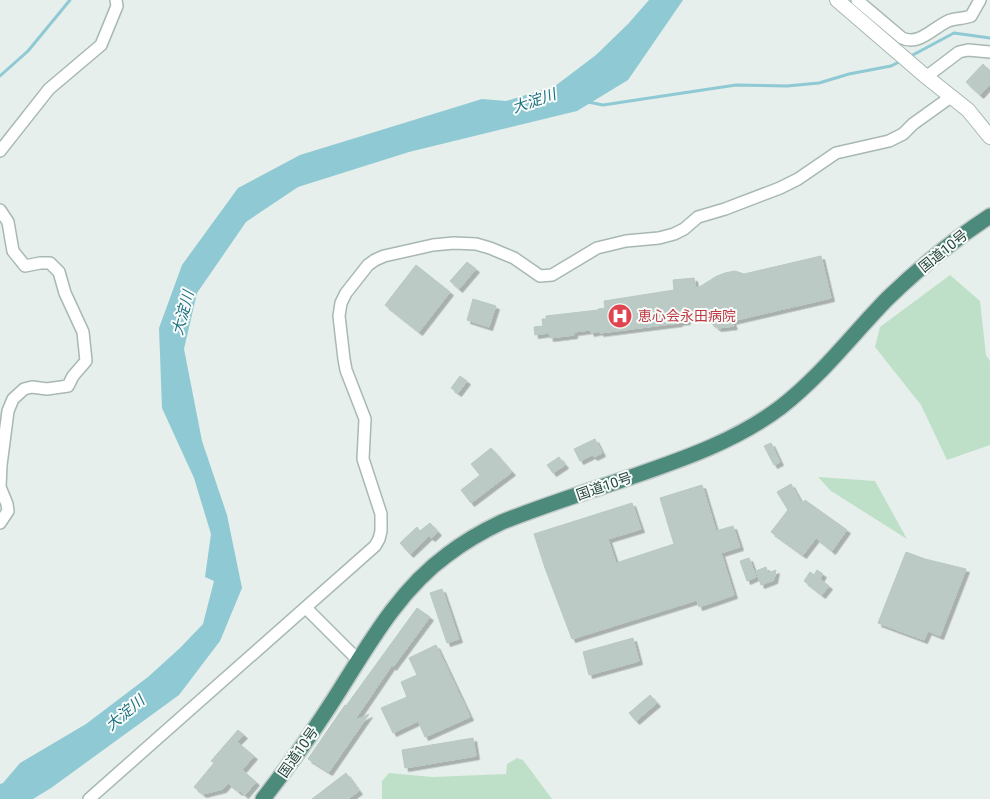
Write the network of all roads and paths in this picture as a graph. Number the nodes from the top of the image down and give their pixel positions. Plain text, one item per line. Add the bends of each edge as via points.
1 (116, 0) edge
2 (837, 0) edge
3 (857, 0) edge
4 (980, 0) edge
5 (990, 52) edge
6 (925, 76) junction
7 (952, 96) junction
8 (990, 138) edge
9 (0, 151) edge
10 (0, 210) edge
11 (990, 216) edge
12 (0, 523) edge
13 (306, 608) junction
14 (358, 661) junction
15 (89, 799) edge
16 (263, 799) edge

1 - 9 street via 117,6 101,45 49,89
2 - 6 street
3 - 4 street via 908,41 916,40 948,20 971,16
5 - 6 street via 959,52
6 - 7 street
7 - 8 street
7 - 13 street via 889,141 836,153 798,179 698,217 674,234 597,248 552,275 540,276 514,258 476,244 461,243 433,245 384,256 368,265 346,293 339,316 346,370 365,419 363,458 378,502 382,531 375,546
10 - 12 street via 8,222 13,251 25,266 50,264 58,272 83,332 86,361 68,386 32,387 24,389 13,399 8,411 1,465 0,488 8,511
11 - 14 highway, 国道10号 via 963,233 918,271 802,389 762,420 686,458 502,522 478,534 446,556 417,583
13 - 14 street
13 - 15 street
14 - 16 highway, 国道10号 via 285,772

